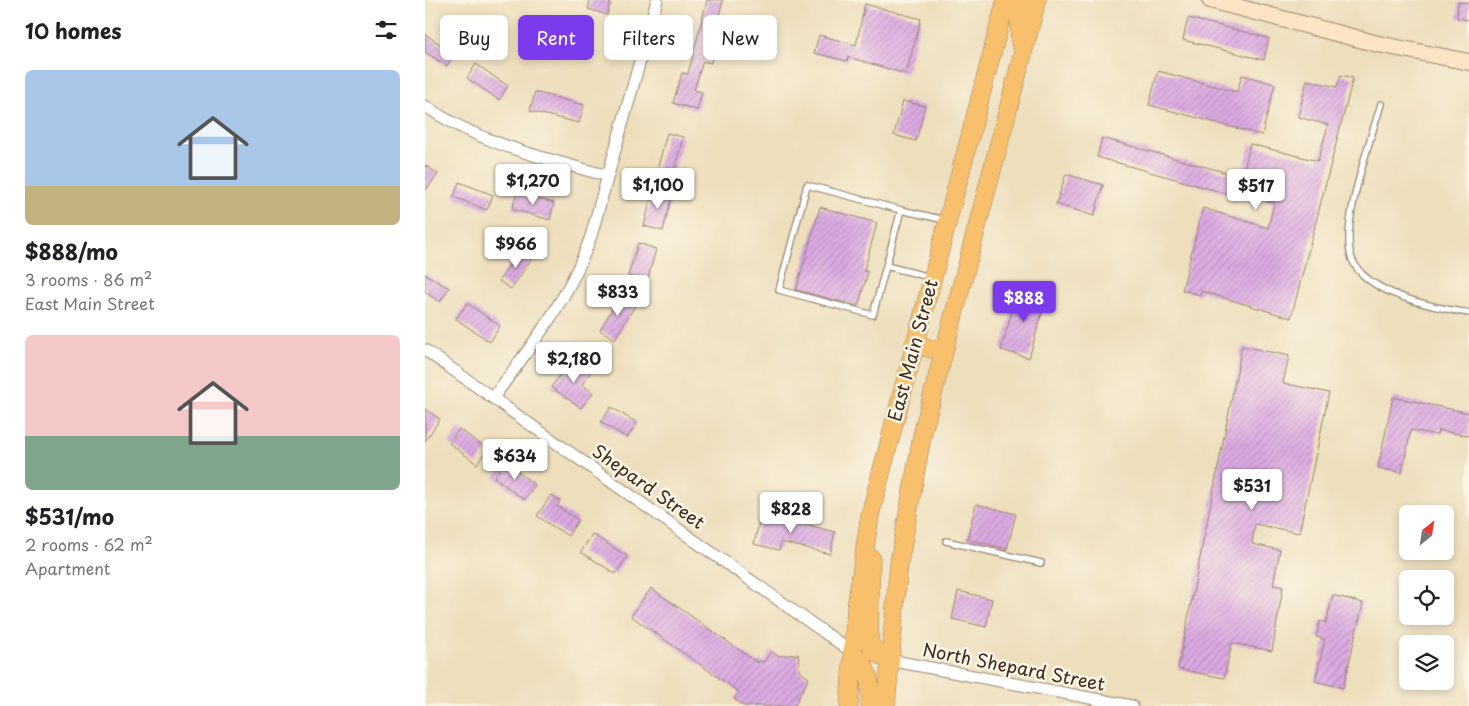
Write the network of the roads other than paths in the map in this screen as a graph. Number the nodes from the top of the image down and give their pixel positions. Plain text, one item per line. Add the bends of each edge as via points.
1 (657, 0) edge
2 (1006, 0) edge
3 (1023, 0) edge
4 (1037, 0) edge
5 (1210, 0) edge
6 (1021, 61) junction
7 (1469, 62) edge
8 (1381, 104) dead end
9 (425, 106) edge
10 (608, 176) junction
11 (901, 210) junction
12 (947, 221) junction
13 (886, 266) junction
14 (931, 278) junction
15 (1469, 313) edge
16 (913, 344) junction
17 (425, 350) edge
18 (943, 352) junction
19 (493, 398) junction
20 (870, 516) junction
21 (946, 541) dead end
22 (1041, 563) dead end
23 (852, 652) junction
24 (889, 660) junction
25 (849, 706) edge
26 (870, 706) edge
27 (885, 706) edge
28 (1132, 706) edge

1 - 10 street
2 - 12 main road, East Main Street
3 - 6 main road via 1019,17
4 - 6 main road, East Main Street
5 - 7 street via 1369,42
6 - 18 main road, East Main Street
8 - 15 lane via 1348,234 1352,260 1379,288
9 - 10 street via 486,140
10 - 19 street via 585,253 566,294
11 - 12 lane
11 - 13 lane
11 - 13 lane via 807,185 779,290 873,315
12 - 14 main road, East Main Street
13 - 14 lane
14 - 16 main road, East Main Street
16 - 18 main road
16 - 20 main road, East Main Street
17 - 19 street, Shepard Street
18 - 24 main road, East Main Street via 923,431 906,522
19 - 23 street, Shepard Street
20 - 23 main road, East Main Street
20 - 24 main road via 869,641 875,652
21 - 22 lane
23 - 25 main road, East Main Street
23 - 26 main road via 868,671
24 - 27 main road, East Main Street
24 - 28 street, North Shepard Street

